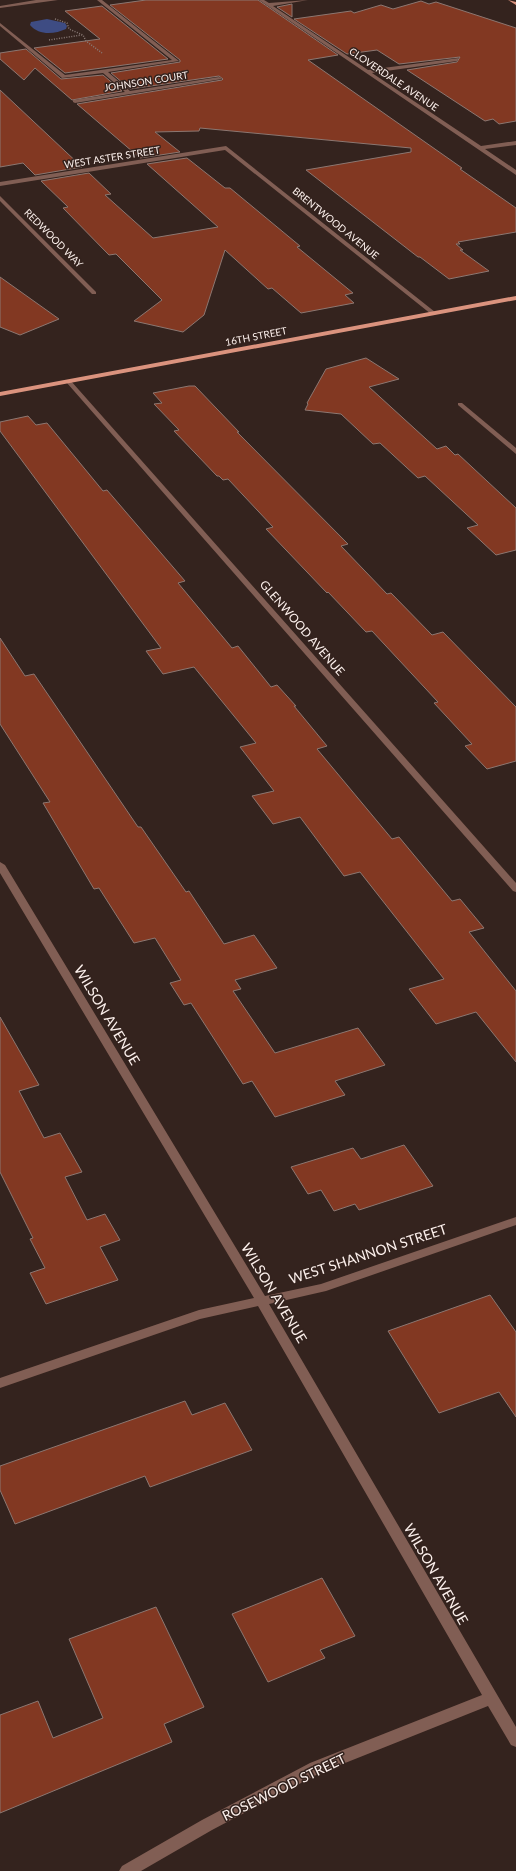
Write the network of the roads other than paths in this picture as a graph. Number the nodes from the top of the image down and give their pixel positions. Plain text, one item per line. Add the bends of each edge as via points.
1 (56, 0) edge
2 (99, 0) edge
3 (261, 0) edge
4 (306, 0) edge
5 (510, 0) edge
6 (39, 1) edge
7 (516, 4) edge
8 (269, 5) junction
9 (0, 7) edge
10 (0, 24) edge
11 (457, 59) dead end
12 (104, 71) junction
13 (367, 72) junction
14 (219, 79) dead end
15 (129, 93) junction
16 (75, 101) dead end
17 (516, 143) edge
18 (226, 148) joint
19 (481, 148) junction
20 (516, 173) edge
21 (0, 184) edge
22 (0, 198) edge
23 (94, 293) dead end
24 (516, 298) edge
25 (433, 313) junction
26 (69, 382) junction
27 (0, 394) edge
28 (460, 404) dead end
29 (516, 452) edge
30 (0, 865) edge
31 (516, 889) edge
32 (516, 1221) edge
33 (262, 1302) junction
34 (0, 1383) edge
35 (491, 1698) junction
36 (516, 1740) edge
37 (127, 1871) edge

1 - 6 street
2 - 12 street via 176,61
3 - 8 street, CLOVERDALE AVENUE
4 - 8 street
5 - 7 main road
6 - 9 street
8 - 13 street, CLOVERDALE AVENUE
10 - 12 street via 64,77
11 - 13 street
12 - 15 street
13 - 19 street, CLOVERDALE AVENUE
14 - 15 street, JOHNSON COURT
15 - 16 street, JOHNSON COURT
17 - 19 street
18 - 21 street, WEST ASTER STREET
18 - 25 street, BRENTWOOD AVENUE
19 - 20 street, CLOVERDALE AVENUE
22 - 23 street, REDWOOD WAY
24 - 25 main road, 16TH STREET
25 - 26 main road, 16TH STREET
26 - 27 main road, 16TH STREET
26 - 31 street, GLENWOOD AVENUE
28 - 29 street
30 - 33 street, WILSON AVENUE
32 - 33 street, WEST SHANNON STREET via 322,1288
33 - 34 street, WEST SHANNON STREET via 199,1316
33 - 35 street, WILSON AVENUE
35 - 36 street, WILSON AVENUE
35 - 37 street, ROSEWOOD STREET via 315,1768

